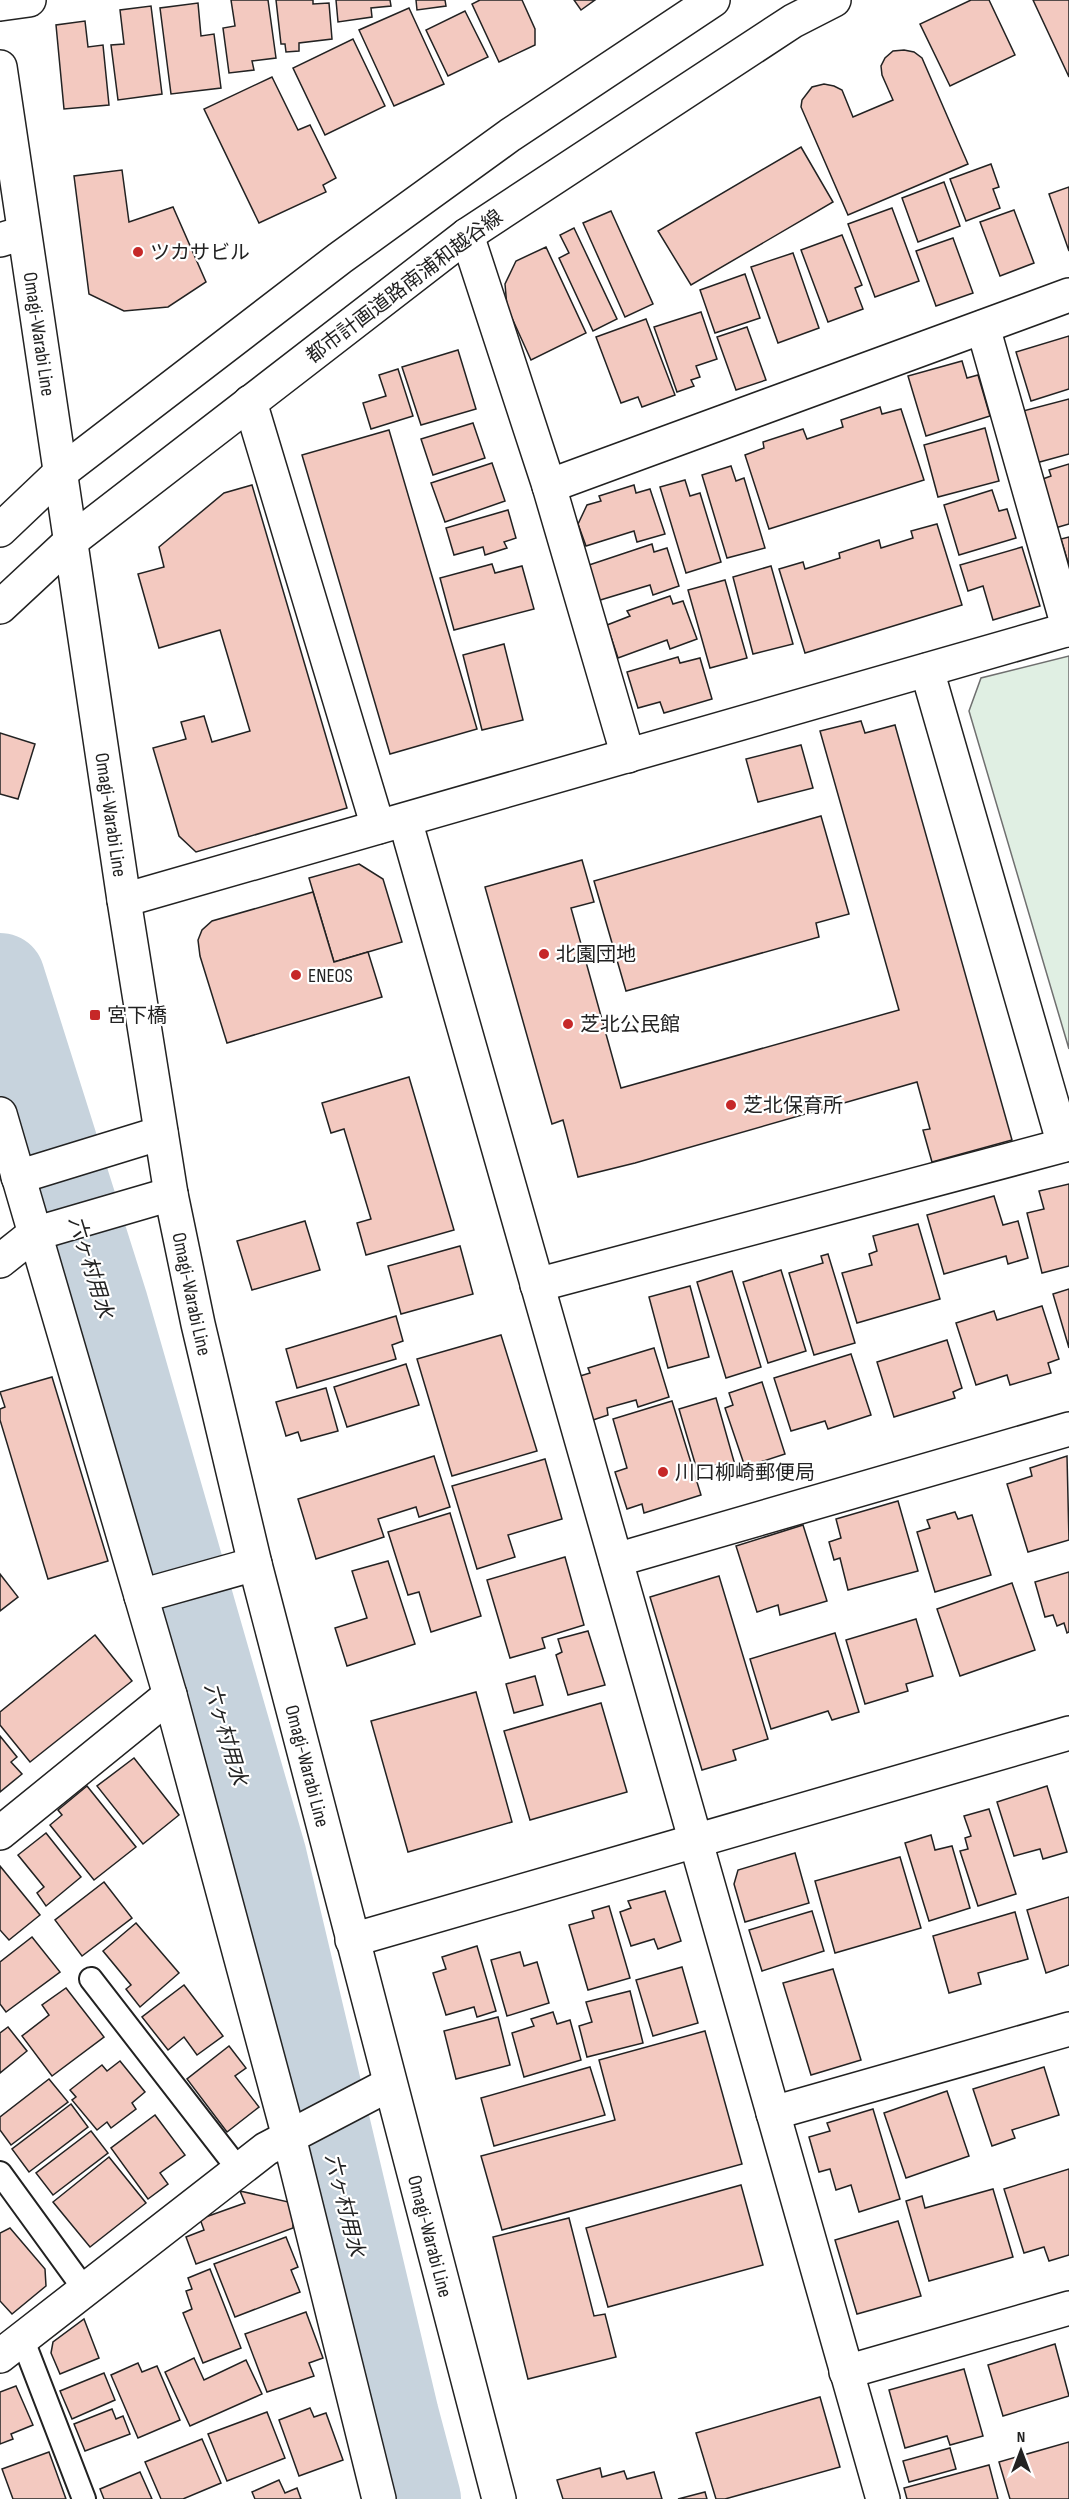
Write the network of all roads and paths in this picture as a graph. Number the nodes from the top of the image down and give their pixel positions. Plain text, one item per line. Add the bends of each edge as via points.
1 (29, 0) edge
2 (713, 0) edge
3 (834, 0) edge
4 (0, 4) edge
5 (0, 67) edge
6 (467, 235) junction
7 (12, 236) edge
8 (1069, 295) edge
9 (982, 327) junction
10 (250, 402) junction
11 (60, 473) junction
12 (549, 486) junction
13 (0, 530) edge
14 (71, 541) junction
15 (0, 607) edge
16 (1069, 629) edge
17 (927, 670) junction
18 (628, 756) junction
19 (391, 824) junction
20 (124, 900) junction
21 (0, 1114) edge
22 (161, 1133) junction
23 (1067, 1144) edge
24 (18, 1177) junction
25 (171, 1194) junction
26 (34, 1234) junction
27 (0, 1261) edge
28 (537, 1285) junction
29 (1069, 1429) edge
30 (616, 1560) junction
31 (255, 1564) junction
32 (141, 1596) junction
33 (170, 1695) junction
34 (1069, 1733) edge
35 (0, 1833) edge
36 (696, 1840) junction
37 (352, 1940) junction
38 (91, 1979) dead end
39 (1069, 2029) edge
40 (390, 2084) junction
41 (773, 2113) junction
42 (289, 2137) junction
43 (239, 2170) junction
44 (0, 2173) edge
45 (85, 2290) junction
46 (1069, 2308) edge
47 (11, 2347) edge
48 (846, 2372) junction
49 (84, 2499) edge
50 (379, 2499) edge
51 (499, 2499) edge
52 (883, 2499) edge

1 - 4 street
2 - 11 street via 510,135 349,251
3 - 6 street, 都市計画道路南浦和越谷線 via 793,21
5 - 7 street, Omagi-Warabi Line
6 - 10 street, 都市計画道路南浦和越谷線
6 - 12 street
7 - 11 street, Omagi-Warabi Line
8 - 9 street
9 - 12 street
9 - 16 street
10 - 14 street, 都市計画道路南浦和越谷線
10 - 19 street
11 - 13 street
11 - 14 street, Omagi-Warabi Line
12 - 18 street
14 - 15 street, 都市計画道路南浦和越谷線
14 - 20 street, Omagi-Warabi Line
16 - 17 street
17 - 18 street
17 - 23 street
18 - 19 street
19 - 20 street
19 - 28 street
20 - 22 street, Omagi-Warabi Line
21 - 24 street
22 - 24 street
22 - 25 street, Omagi-Warabi Line
23 - 28 street
24 - 26 street
25 - 26 street
25 - 31 street, Omagi-Warabi Line
26 - 27 street
26 - 32 street
28 - 30 street
29 - 30 street
30 - 36 street
31 - 32 street
31 - 37 street, Omagi-Warabi Line
32 - 33 street
33 - 35 street
33 - 42 street
34 - 36 street
36 - 37 street
36 - 41 street
37 - 40 street, Omagi-Warabi Line
38 - 43 lane
39 - 41 street
40 - 42 street
40 - 51 street, Omagi-Warabi Line
41 - 48 street
42 - 43 street
42 - 50 street
43 - 45 street
44 - 45 lane
45 - 47 street
46 - 48 street
47 - 49 lane
48 - 52 street

